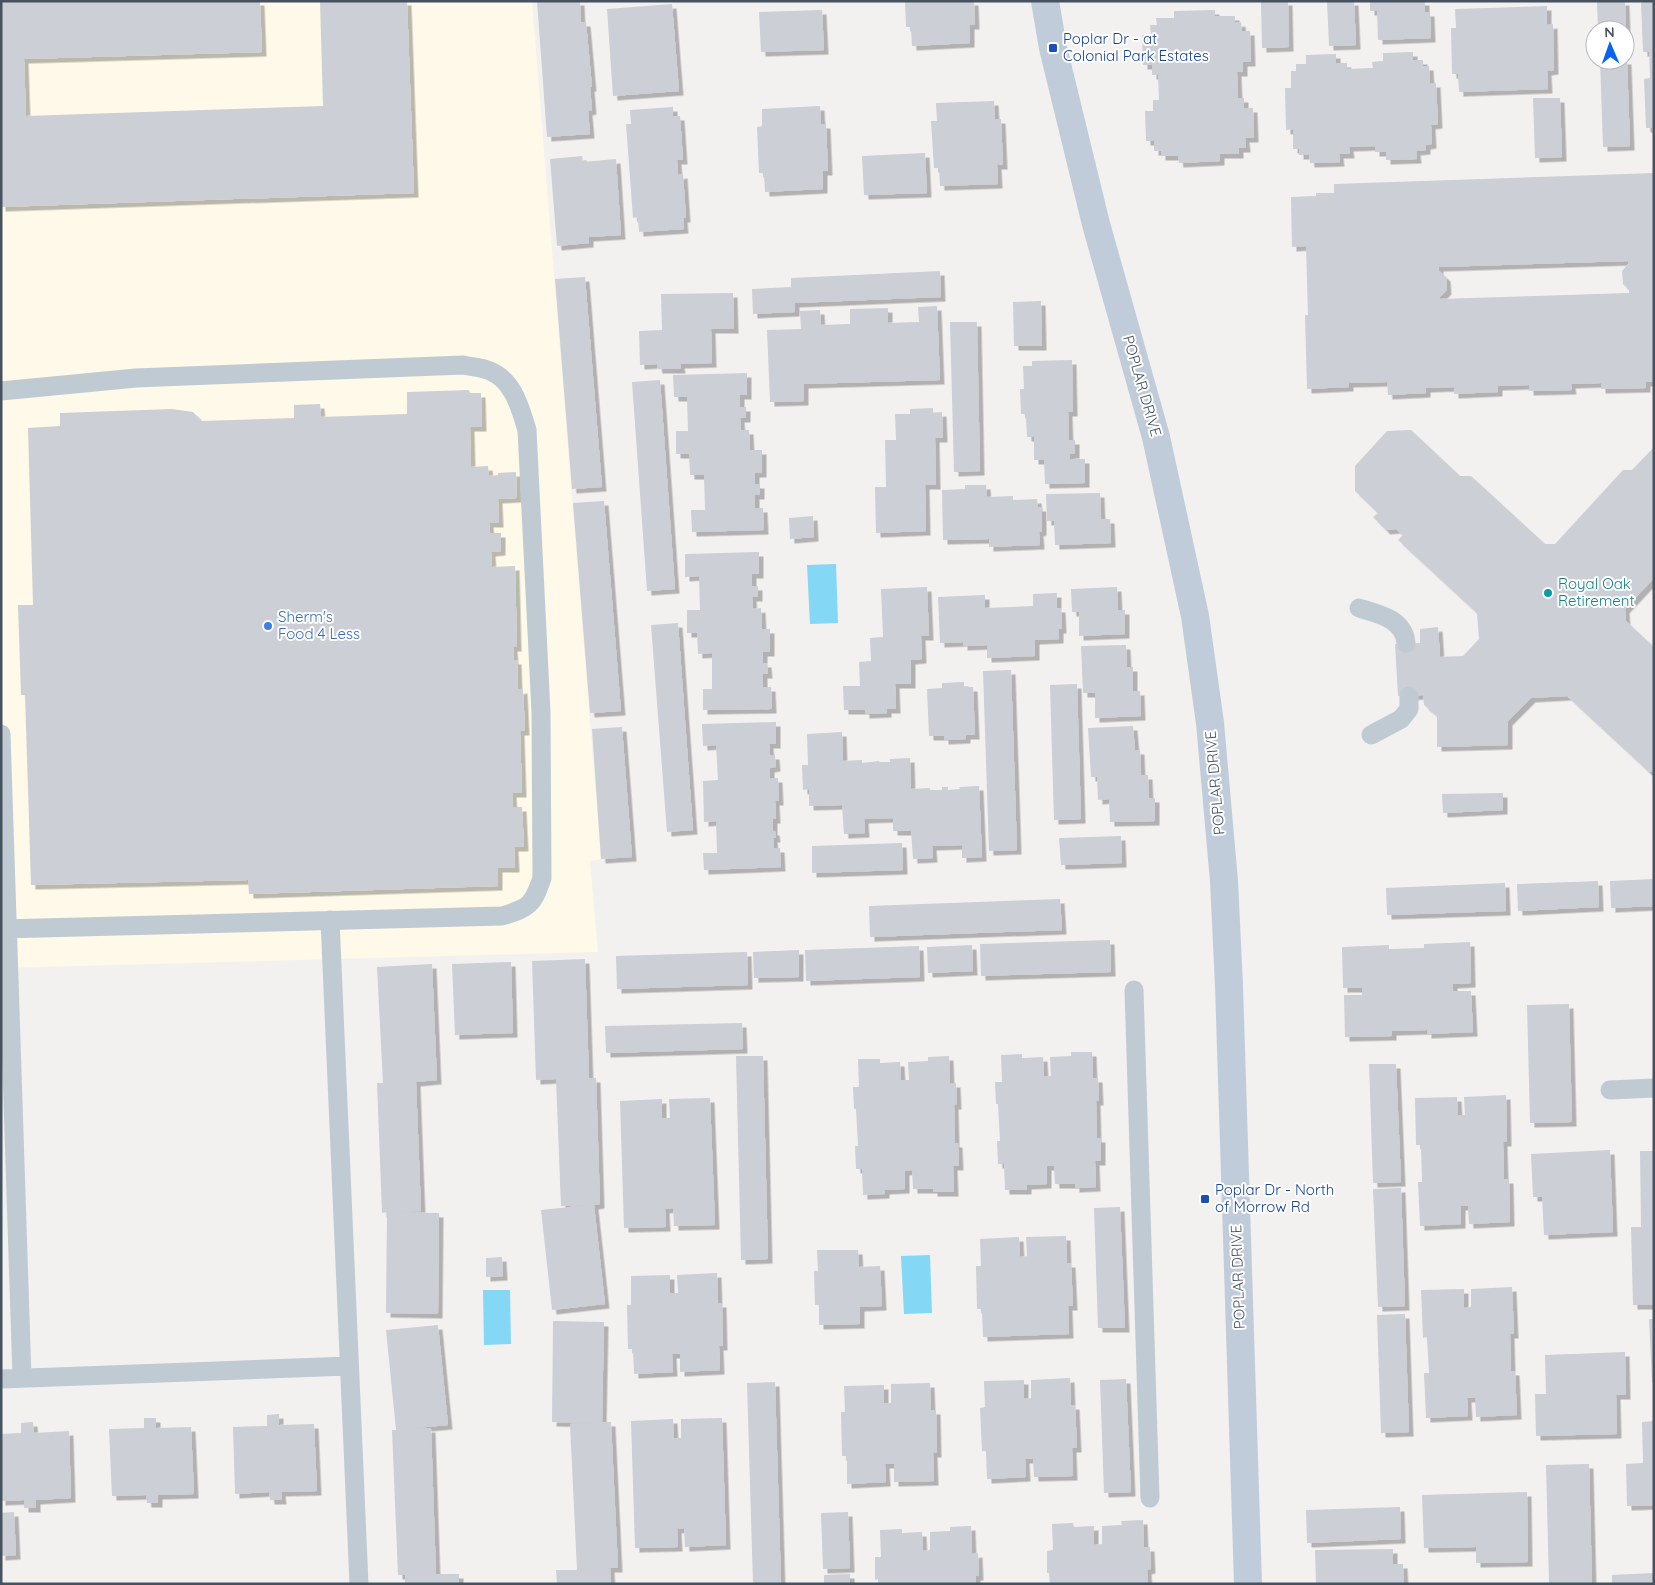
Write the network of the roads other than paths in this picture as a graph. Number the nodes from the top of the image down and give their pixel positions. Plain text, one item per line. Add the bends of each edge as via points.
1 (1045, 1) edge
2 (1, 391) edge
3 (1359, 608) dead end
4 (1406, 643) dead end
5 (1409, 696) dead end
6 (1, 734) edge
7 (1371, 735) dead end
8 (330, 920) junction
9 (4, 929) edge
10 (1134, 990) dead end
11 (1654, 1088) edge
12 (1610, 1090) dead end
13 (349, 1366) junction
14 (22, 1378) junction
15 (1, 1379) edge
16 (1150, 1498) dead end
17 (358, 1584) edge
18 (1248, 1584) edge

1 - 18 main road, POPLAR DRIVE via 1053,48 1096,224 1156,437 1195,616 1210,723 1224,881
2 - 8 lane via 136,378 463,365 491,371 507,382 518,401 527,430 541,712 542,878 536,896 522,910 502,916
3 - 4 lane via 1386,616 1401,627
5 - 7 lane via 1409,709 1401,719
6 - 9 lane
8 - 9 lane
8 - 13 lane
9 - 14 lane
10 - 16 lane
11 - 12 lane
13 - 14 lane
13 - 17 lane
14 - 15 lane

